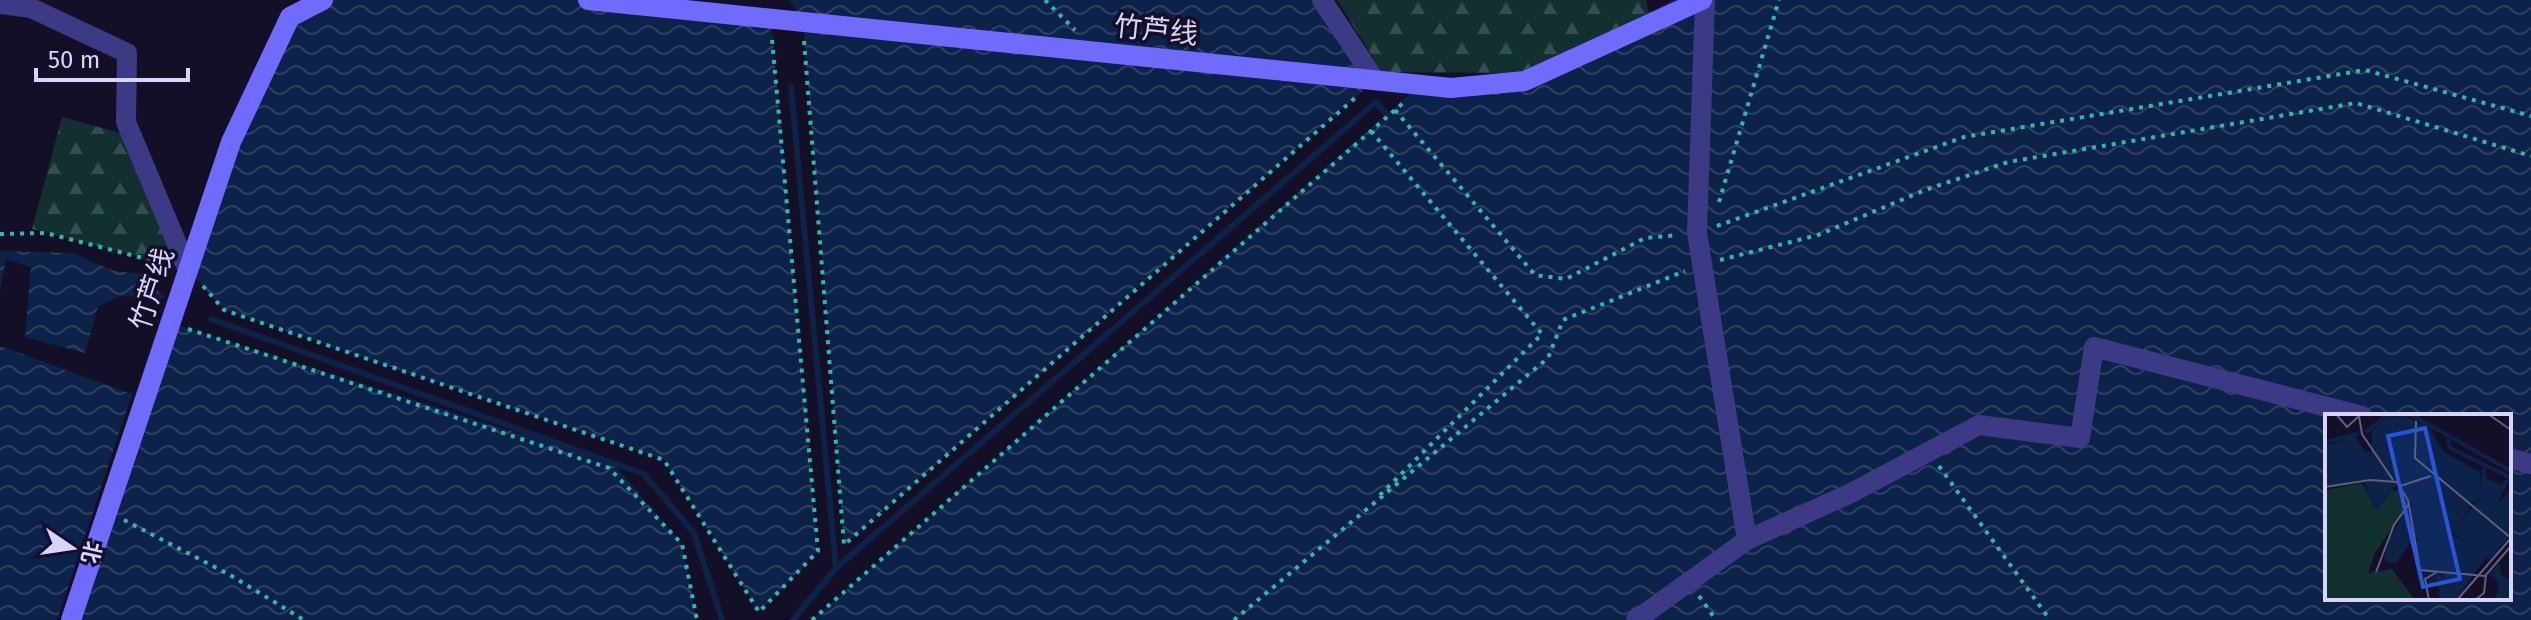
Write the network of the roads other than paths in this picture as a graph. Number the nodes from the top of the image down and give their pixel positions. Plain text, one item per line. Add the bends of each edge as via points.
1 (323, 0) edge
2 (588, 0) edge
3 (1322, 0) edge
4 (1704, 0) edge
5 (0, 4) edge
6 (1375, 80) junction
7 (188, 270) junction
8 (2354, 414) edge
9 (2511, 459) edge
10 (2531, 464) edge
11 (1747, 540) junction
12 (71, 620) edge
13 (1636, 620) edge

1 - 7 street, 竹芦线 via 290,17 231,142
2 - 6 street, 竹芦线
3 - 6 street
4 - 6 street, 竹芦线 via 1525,81 1451,88
4 - 11 street via 1698,248
5 - 7 street via 31,8 127,53 126,122
7 - 12 street, 竹芦线
8 - 11 street via 2094,347 2080,438 1979,425 1851,493
9 - 10 street
11 - 13 street

